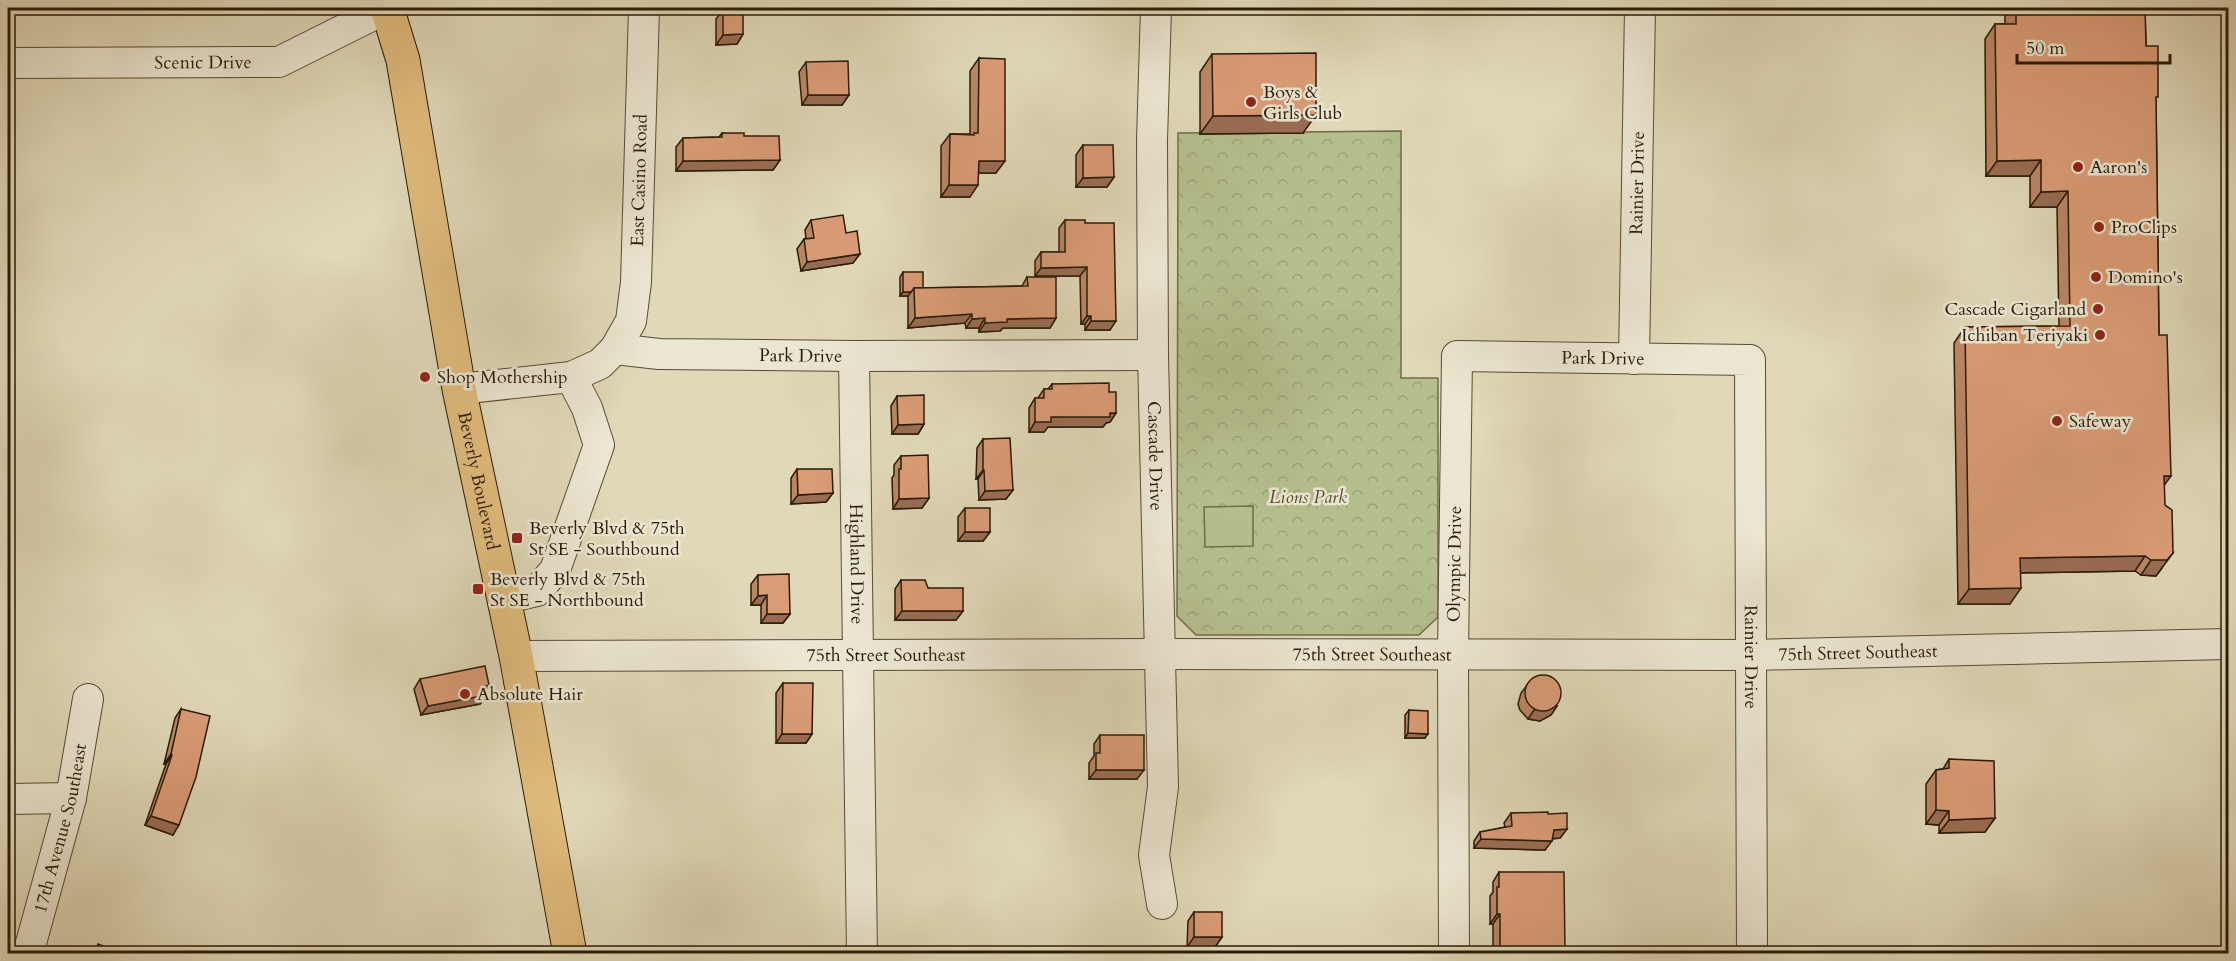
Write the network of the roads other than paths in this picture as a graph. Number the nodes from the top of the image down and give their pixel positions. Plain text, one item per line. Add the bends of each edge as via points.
1 (387, 8) edge
2 (644, 8) edge
3 (1156, 8) edge
4 (1640, 8) edge
5 (8, 63) edge
6 (615, 349) junction
7 (1153, 355) junction
8 (854, 356) junction
9 (1457, 356) joint
10 (1634, 359) junction
11 (1750, 360) joint
12 (572, 378) junction
13 (459, 389) junction
14 (503, 598) junction
15 (2229, 644) edge
16 (1159, 654) junction
17 (1453, 654) junction
18 (857, 655) junction
19 (1751, 655) junction
20 (516, 656) junction
21 (88, 699) dead end
22 (71, 798) junction
23 (8, 799) edge
24 (1162, 904) dead end
25 (28, 954) edge
26 (570, 954) edge
27 (862, 954) edge
28 (1454, 954) edge
29 (1752, 954) edge

1 - 5 street, Scenic Drive via 279,62
1 - 13 main road, Beverly Boulevard via 403,60
2 - 6 street, East Casino Road via 636,282 631,321
3 - 7 street, Cascade Drive
4 - 10 street, Rainier Drive
6 - 8 street, Park Drive via 659,354
6 - 12 street via 600,364
7 - 8 street, Park Drive
7 - 16 street, Cascade Drive
8 - 18 street, Highland Drive
9 - 10 street, Park Drive
9 - 17 street, Olympic Drive
10 - 11 street, Park Drive
11 - 19 street, Rainier Drive
12 - 13 street
12 - 14 street via 599,445 555,570 537,591
13 - 14 main road, Beverly Boulevard
14 - 20 main road, Beverly Boulevard
15 - 19 street, 75th Street Southeast
16 - 17 street, 75th Street Southeast
16 - 18 street, 75th Street Southeast
16 - 24 street, Cascade Drive via 1163,787 1154,855
17 - 19 street, 75th Street Southeast
17 - 28 street, Olympic Drive
18 - 20 street, 75th Street Southeast
18 - 27 street, Highland Drive
19 - 29 street, Rainier Drive
20 - 26 main road, Beverly Boulevard
21 - 22 street, 17th Avenue Southeast
22 - 23 street
22 - 25 street, 17th Avenue Southeast

